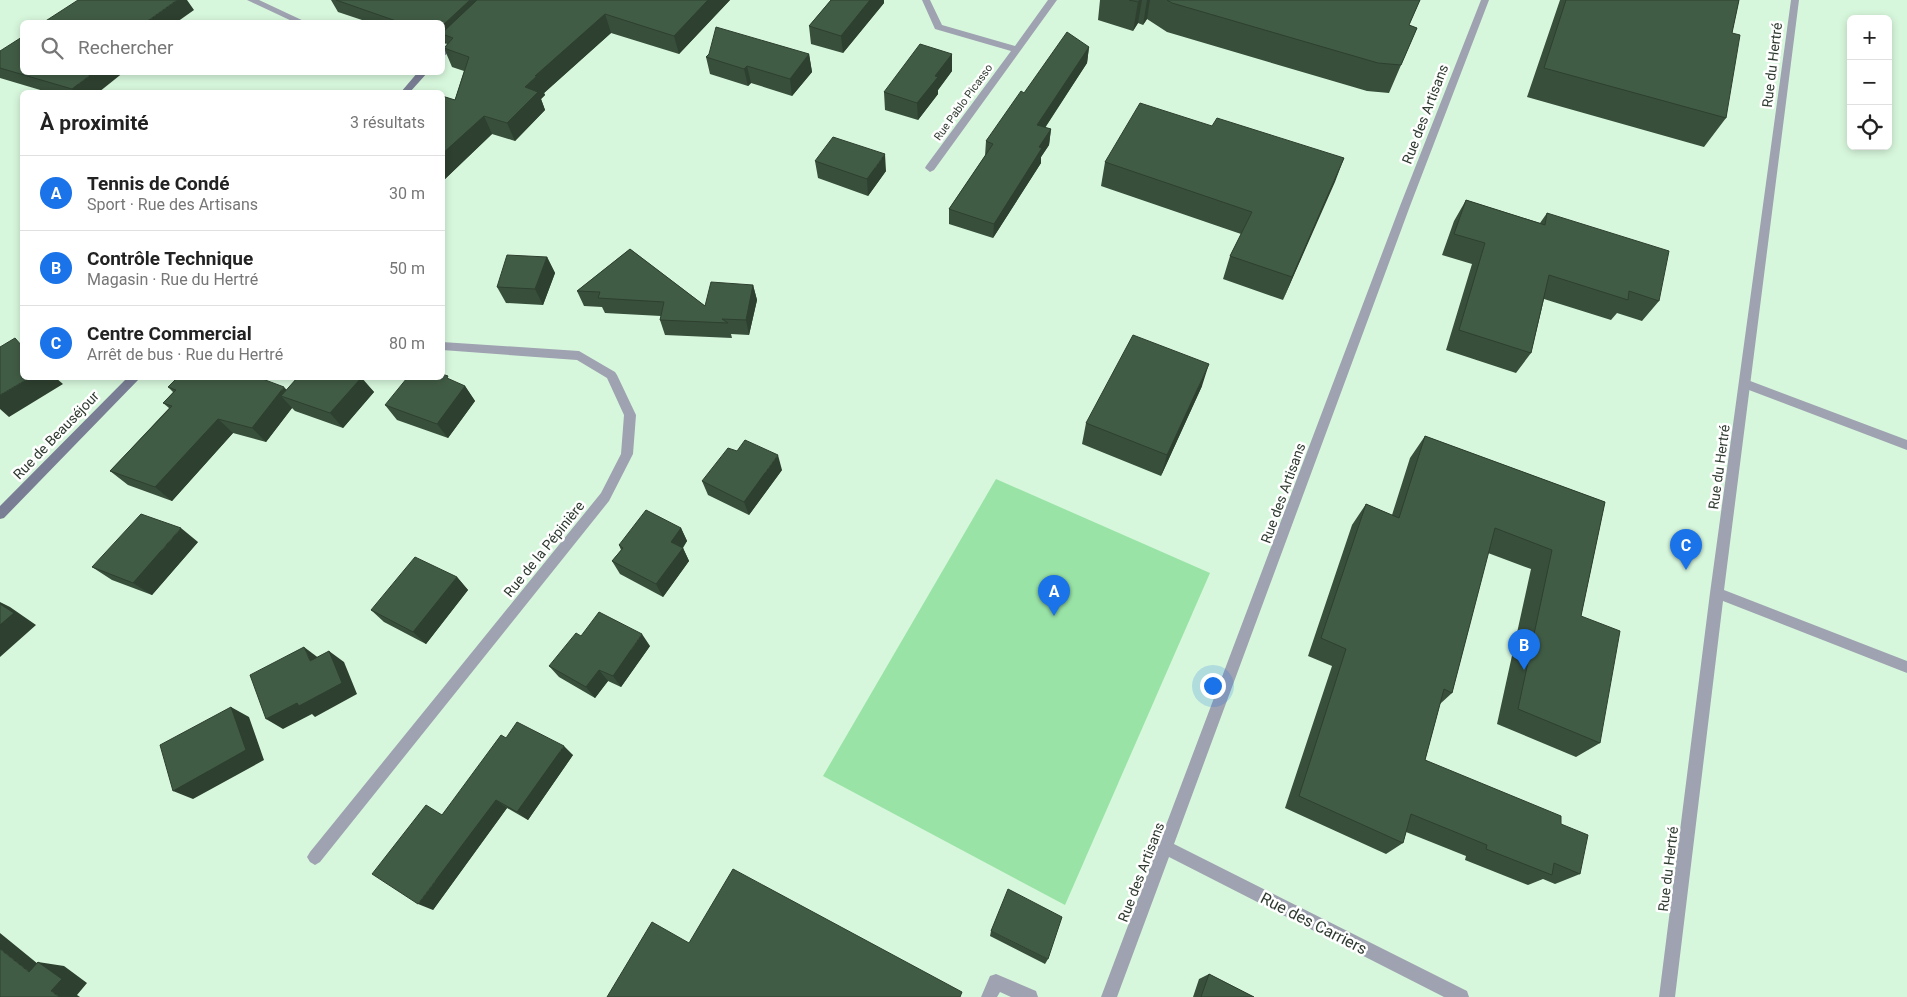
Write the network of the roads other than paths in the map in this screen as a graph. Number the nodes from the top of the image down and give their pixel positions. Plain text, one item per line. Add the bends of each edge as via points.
1 (251, 0) edge
2 (926, 0) edge
3 (1054, 0) edge
4 (1485, 0) edge
5 (1795, 0) edge
6 (296, 20) edge
7 (463, 34) edge
8 (1017, 50) junction
9 (445, 52) edge
10 (419, 75) edge
11 (407, 90) edge
12 (930, 168) dead end
13 (445, 346) edge
14 (132, 380) edge
15 (1745, 384) junction
16 (1907, 445) edge
17 (0, 514) edge
18 (1716, 593) junction
19 (1907, 667) edge
20 (1166, 848) junction
21 (314, 857) dead end
22 (989, 997) edge
23 (1030, 997) edge
24 (1109, 997) edge
25 (1461, 997) edge
26 (1667, 997) edge

1 - 6 street
2 - 8 street, Rue Pablo Picasso via 938,27
3 - 8 street, Rue Pablo Picasso
4 - 20 street, Rue des Artisans
5 - 15 street, Rue du Hertré
7 - 9 street
8 - 12 street, Rue Pablo Picasso
10 - 11 street
13 - 21 street, Rue de la Pépinière via 579,356 611,375 615,383 630,414 627,454 604,497
14 - 17 street, Rue de Beauséjour
15 - 16 street
15 - 18 street, Rue du Hertré
18 - 19 street
18 - 26 street, Rue du Hertré
20 - 24 street, Rue des Artisans
20 - 25 street, Rue des Carriers
22 - 23 street via 996,982

